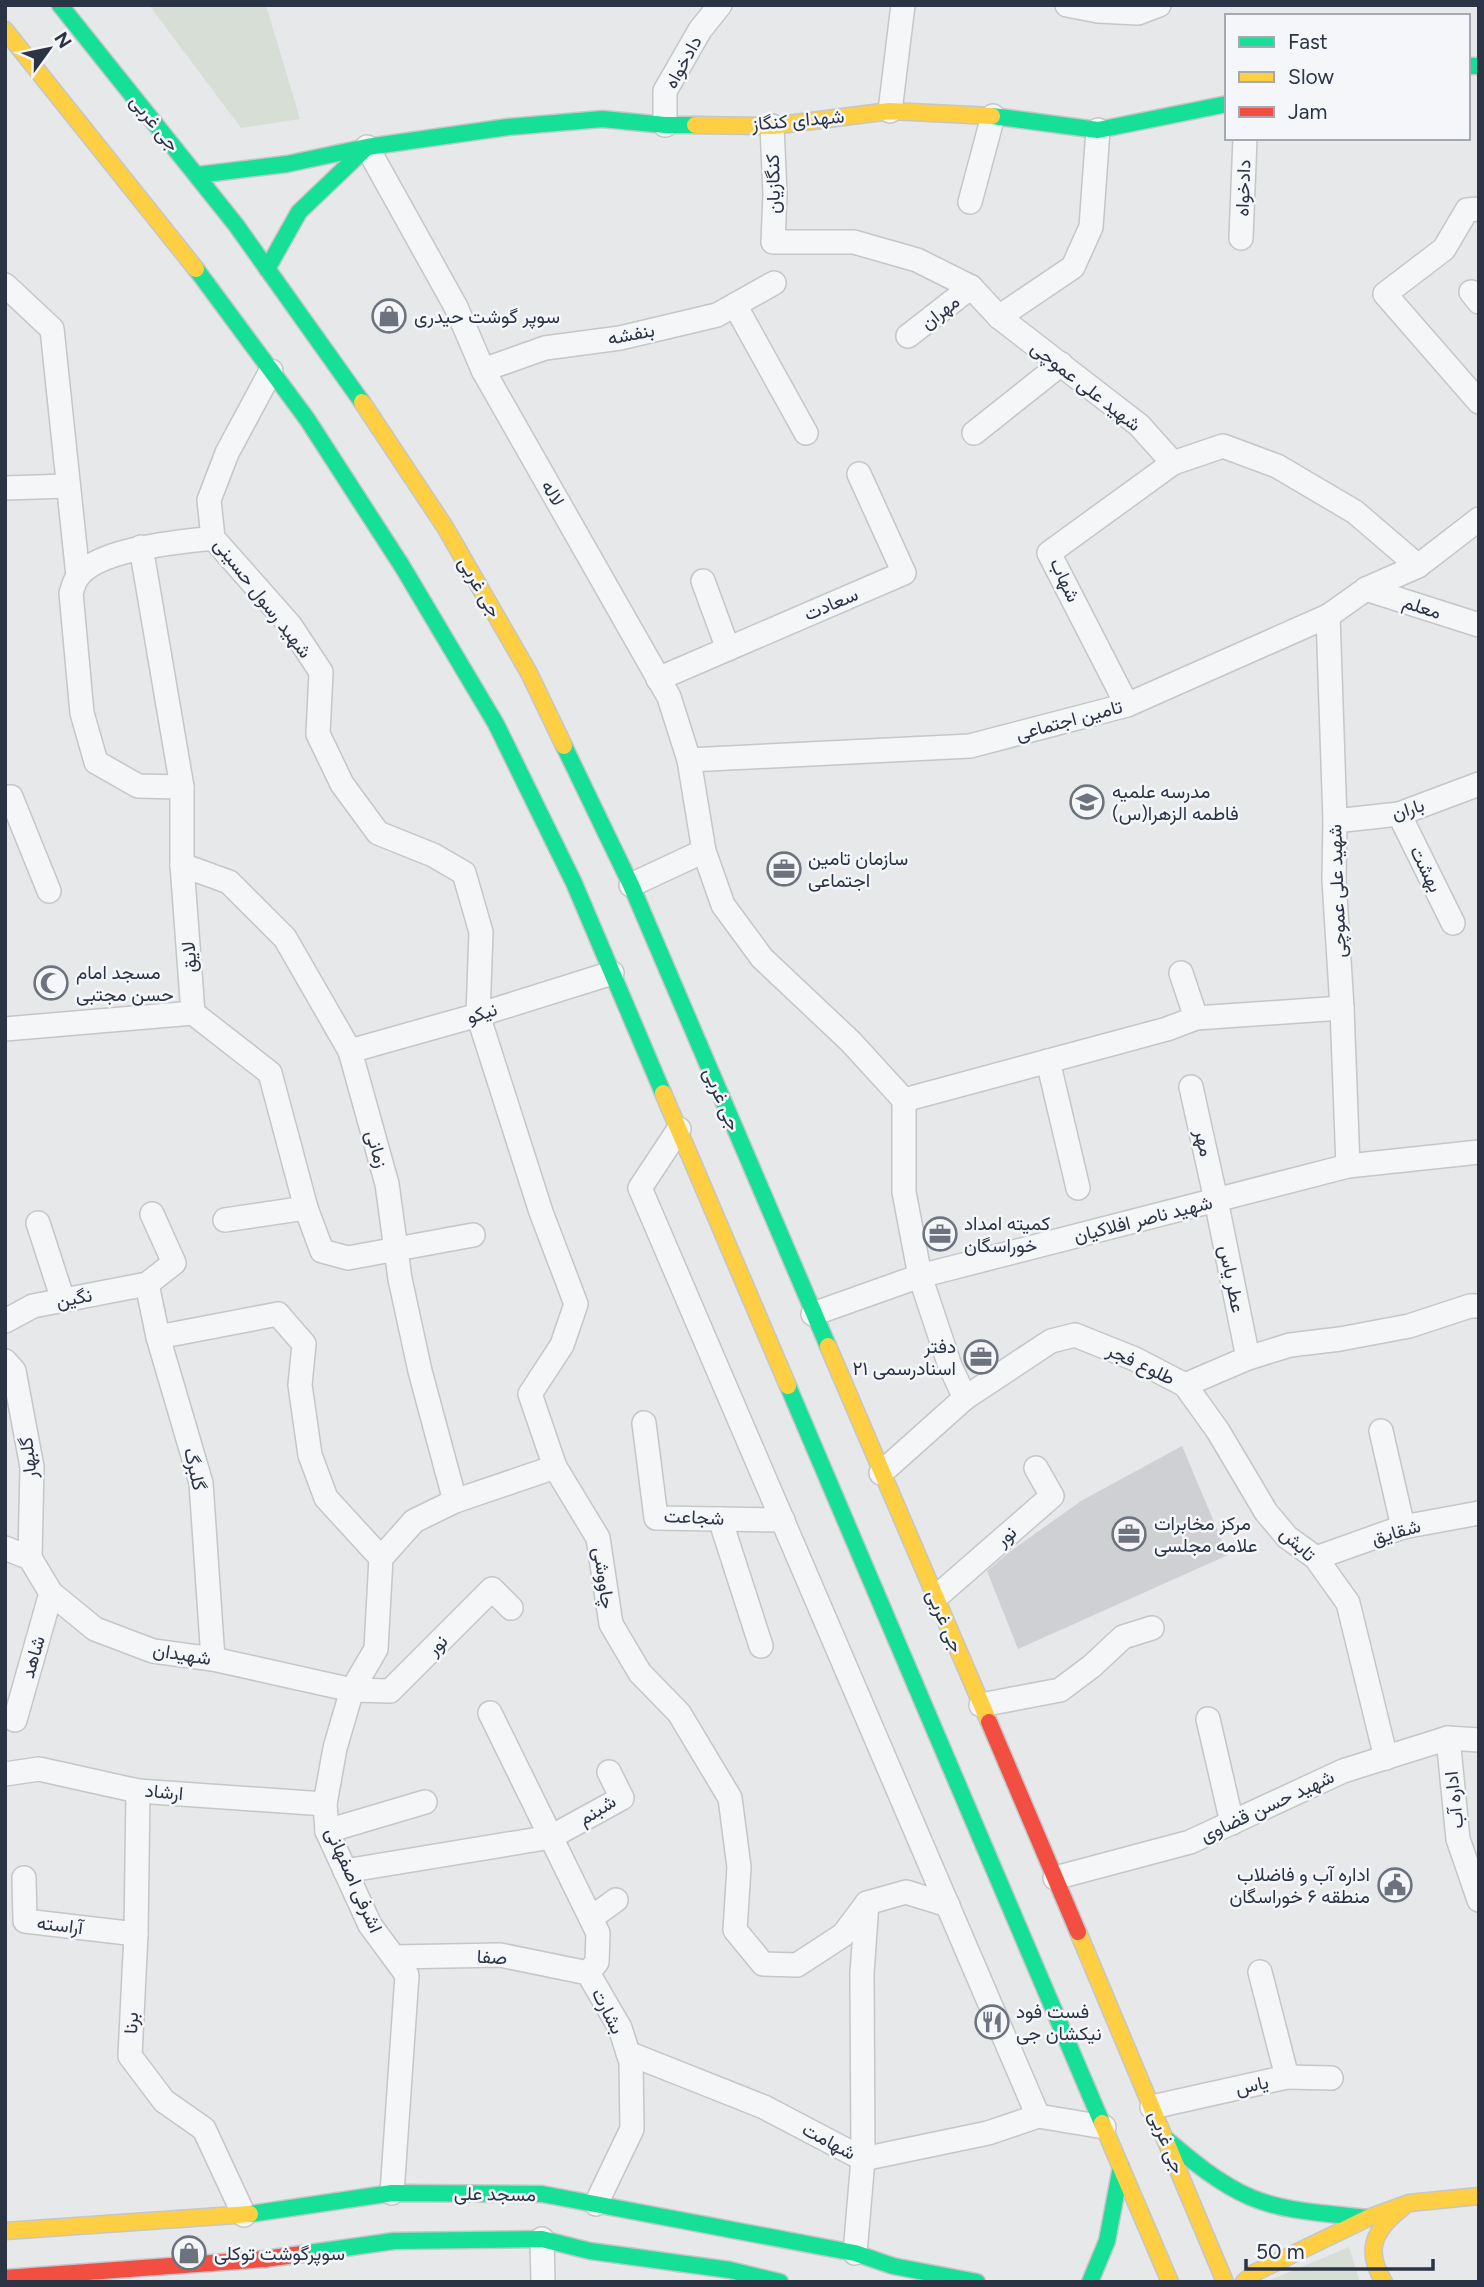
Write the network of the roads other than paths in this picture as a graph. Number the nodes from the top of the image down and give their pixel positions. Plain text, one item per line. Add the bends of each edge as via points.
1 (60, 5) edge
2 (720, 5) edge
3 (902, 5) edge
4 (1067, 5) edge
5 (1145, 8) edge
6 (5, 30) edge
7 (1225, 104) edge
8 (890, 111) junction
9 (993, 116) junction
10 (665, 125) junction
11 (772, 126) junction
12 (1098, 130) junction
13 (1245, 140) edge
14 (367, 147) junction
15 (197, 175) junction
16 (970, 202) dead end
17 (1479, 209) edge
18 (1241, 238) dead end
19 (773, 242) joint
20 (267, 269) junction
21 (774, 283) dead end
22 (5, 285) edge
23 (971, 287) junction
24 (735, 305) junction
25 (999, 317) junction
26 (908, 336) dead end
27 (1061, 364) junction
28 (483, 370) junction
29 (271, 371) junction
30 (1479, 402) edge
31 (806, 433) dead end
32 (974, 433) dead end
33 (1173, 463) junction
34 (859, 474) dead end
35 (68, 486) junction
36 (5, 488) edge
37 (1479, 519) edge
38 (213, 538) junction
39 (141, 547) junction
40 (1418, 566) junction
41 (78, 576) junction
42 (703, 581) dead end
43 (1366, 589) junction
44 (1328, 616) junction
45 (1479, 625) edge
46 (728, 649) junction
47 (659, 679) junction
48 (1127, 705) junction
49 (689, 760) junction
50 (1479, 784) edge
51 (182, 787) junction
52 (5, 797) edge
53 (1399, 814) junction
54 (1335, 821) junction
55 (704, 851) junction
56 (183, 865) junction
57 (631, 885) junction
58 (48, 891) dead end
59 (1453, 923) dead end
60 (612, 973) junction
61 (1181, 973) dead end
62 (1342, 1008) junction
63 (193, 1013) junction
64 (478, 1015) junction
65 (1196, 1018) junction
66 (5, 1029) edge
67 (350, 1051) junction
68 (1048, 1061) junction
69 (1191, 1087) dead end
70 (905, 1100) junction
71 (679, 1129) junction
72 (1479, 1152) edge
73 (1348, 1166) junction
74 (1078, 1188) dead end
75 (1216, 1200) junction
76 (306, 1208) junction
77 (152, 1214) dead end
78 (225, 1220) dead end
79 (38, 1223) dead end
80 (473, 1235) dead end
81 (396, 1250) junction
82 (920, 1276) junction
83 (147, 1284) junction
84 (63, 1300) junction
85 (1479, 1306) edge
86 (813, 1314) junction
87 (5, 1321) edge
88 (158, 1337) junction
89 (1248, 1358) junction
90 (5, 1361) edge
91 (1185, 1385) junction
92 (965, 1398) junction
93 (644, 1423) dead end
94 (1381, 1431) dead end
95 (555, 1467) junction
96 (1036, 1468) dead end
97 (881, 1473) junction
98 (455, 1501) junction
99 (1479, 1513) edge
100 (720, 1519) junction
101 (783, 1520) junction
102 (1403, 1527) junction
103 (5, 1548) edge
104 (30, 1558) junction
105 (381, 1558) junction
106 (1316, 1558) junction
107 (51, 1592) junction
108 (935, 1598) junction
109 (511, 1608) dead end
110 (1152, 1628) dead end
111 (761, 1646) dead end
112 (213, 1658) junction
113 (352, 1690) junction
114 (981, 1705) junction
115 (490, 1713) dead end
116 (1208, 1719) dead end
117 (15, 1720) dead end
118 (1448, 1738) junction
119 (1479, 1740) edge
120 (1386, 1758) junction
121 (609, 1772) dead end
122 (5, 1774) edge
123 (138, 1791) junction
124 (425, 1802) dead end
125 (325, 1804) junction
126 (1232, 1823) junction
127 (327, 1831) junction
128 (551, 1837) junction
129 (345, 1871) junction
130 (24, 1878) dead end
131 (1055, 1878) junction
132 (616, 1900) dead end
133 (1479, 1900) edge
134 (867, 1903) junction
135 (948, 1905) junction
136 (591, 1918) junction
137 (136, 1934) junction
138 (394, 1957) junction
139 (1260, 1972) dead end
140 (588, 1973) junction
141 (628, 2053) junction
142 (1287, 2077) junction
143 (1331, 2078) dead end
144 (1152, 2107) junction
145 (1038, 2116) junction
146 (1104, 2127) junction
147 (1165, 2138) junction
148 (863, 2160) junction
149 (1121, 2167) junction
150 (392, 2193) junction
151 (1479, 2196) edge
152 (1409, 2203) junction
153 (596, 2204) junction
154 (244, 2215) junction
155 (1368, 2218) junction
156 (5, 2231) edge
157 (542, 2239) junction
158 (855, 2253) junction
159 (666, 2261) junction
160 (729, 2276) edge
161 (5, 2278) edge
162 (543, 2282) edge
163 (681, 2282) edge
164 (780, 2282) edge
165 (977, 2282) edge
166 (1090, 2282) edge
167 (1170, 2282) edge
168 (1225, 2282) edge
169 (1244, 2282) edge
170 (1384, 2282) edge

1 - 15 main road, جی غربی
2 - 10 street, دادخواه via 665,91
3 - 8 street
4 - 5 street via 1098,11
6 - 29 main road via 196,269
7 - 12 main road, شهدای کنگاز
8 - 9 main road, شهدای کنگاز
8 - 11 main road, شهدای کنگاز
9 - 12 main road, شهدای کنگاز
9 - 16 street
10 - 11 main road, شهدای کنگاز
10 - 14 main road, شهدای کنگاز via 602,119
11 - 19 street, کنگازیان
12 - 25 street via 1091,227 1073,267
13 - 18 street, دادخواه
14 - 15 main road, شهدای کنگاز via 287,164
14 - 20 main road via 299,212
14 - 28 street, لاله via 456,307
15 - 20 main road, جی غربی
17 - 30 street via 1467,209 1444,248 1385,294
19 - 23 street, شهید علی عموچی via 854,242 917,260
20 - 57 main road, جی غربی via 445,527 529,673
21 - 24 street, بنفشه
22 - 35 street via 52,328
23 - 25 street, شهید علی عموچی
23 - 26 street, مهران
24 - 28 street, بنفشه via 717,316 620,338 545,348
24 - 31 street
25 - 27 street, شهید علی عموچی
27 - 32 street
27 - 33 street, شهید علی عموچی via 1139,425
28 - 47 street, لاله
29 - 38 street, شهید رسول حسینی via 227,453 209,500
29 - 60 main road via 394,555 496,724 574,883
33 - 40 street via 1223,446 1277,466 1355,512
33 - 48 street, شهاب via 1049,553
34 - 46 street, سعادت via 904,573
35 - 36 street
35 - 41 street
37 - 40 street, تامین اجتماعی
38 - 39 street
38 - 64 street, شهید رسول حسینی via 290,625 321,672 318,734 342,784 378,833 464,873 481,932
39 - 41 street via 94,564
39 - 51 street, لایق
40 - 43 street, تامین اجتماعی
41 - 51 street via 71,593 74,641 82,713 96,762 138,786
42 - 46 street
43 - 44 street, تامین اجتماعی
43 - 45 street, معلم
44 - 48 street, تامین اجتماعی
44 - 54 street, شهید علی عموچی
46 - 47 street, سعادت
47 - 49 street, لاله
48 - 49 street, تامین اجتماعی via 970,746
49 - 55 street, لاله
50 - 53 street, باران
51 - 56 street, لایق
52 - 58 street via 11,797
53 - 54 street, باران
53 - 59 street, بهشت
54 - 62 street, شهید علی عموچی
55 - 57 street
55 - 70 street via 723,905 762,958
56 - 63 street, لایق
56 - 67 street, زمانی via 229,882 285,938
57 - 86 main road, جی غربی
60 - 64 street, نیکو
60 - 71 main road
61 - 65 street
62 - 65 street
62 - 73 street, شهید علی عموچی
63 - 66 street
63 - 76 street via 270,1073
64 - 67 street, نیکو
64 - 95 street, چاووشی via 541,1212 576,1304 562,1345 530,1394
65 - 68 street
67 - 81 street, زمانی via 387,1184
68 - 70 street
68 - 74 street
69 - 75 street, مهر
70 - 82 street via 904,1192
71 - 101 street via 639,1188
71 - 146 main road
72 - 73 street, شهید ناصر افلاکیان
73 - 75 street, شهید ناصر افلاکیان
75 - 82 street, شهید ناصر افلاکیان
75 - 89 street, عطر یاس
76 - 78 street
76 - 81 street via 322,1251 348,1258
77 - 83 street via 174,1263
79 - 84 street
80 - 81 street
81 - 98 street, زمانی via 419,1371
82 - 86 street, شهید ناصر افلاکیان
82 - 92 street
83 - 84 street, نگین
83 - 88 street, گلبرگ
84 - 87 street, نگین via 33,1306
85 - 89 street, طلوع فجر via 1409,1326 1290,1345
86 - 97 main road, جی غربی
88 - 105 street via 278,1314 304,1344 301,1397 310,1455 326,1498
88 - 112 street, گلبرگ via 201,1483
89 - 91 street, طلوع فجر
90 - 104 street, گلبهار via 13,1371 32,1467
91 - 92 street, طلوع فجر via 1075,1335 1051,1341
91 - 106 street, تابش via 1266,1512 1287,1537
92 - 97 street, طلوع فجر
93 - 100 street, شجاعت via 656,1518
94 - 102 street
95 - 98 street
95 - 134 street, چاووشی via 598,1538 611,1624 640,1673 679,1713 730,1798 739,1867 735,1930 762,1964 797,1965 843,1936
96 - 108 street, نور via 1052,1496
97 - 108 main road, جی غربی
98 - 105 street via 414,1521
99 - 102 street, شقایق
100 - 101 street, شجاعت
100 - 111 street
101 - 135 street
102 - 106 street, شقایق
103 - 104 street
104 - 107 street, شهیدان
105 - 113 street, اشرفی اصفهانی via 376,1649
106 - 120 street, تابش via 1348,1603
107 - 112 street, شهیدان via 94,1629 153,1651
107 - 117 street, شاهد
108 - 114 main road, جی غربی
109 - 113 street, نور via 492,1589 390,1691
110 - 114 street via 1123,1637 1060,1690
112 - 113 street, شهیدان
113 - 125 street, اشرفی اصفهانی
114 - 131 main road, جی غربی
115 - 128 street, بشارت
116 - 126 street
118 - 119 street, شهید حسن قضاوی
118 - 120 street, شهید حسن قضاوی
118 - 133 street, اداره آب via 1458,1839
120 - 126 street, شهید حسن قضاوی via 1343,1771
121 - 128 street, شبنم via 622,1798
122 - 123 street, ارشاد via 39,1769
123 - 125 street, ارشاد
123 - 137 street, برنا
124 - 127 street
125 - 127 street, اشرفی اصفهانی
126 - 131 street, شهید حسن قضاوی via 1190,1842
127 - 129 street, اشرفی اصفهانی
128 - 129 street
128 - 136 street, بشارت
129 - 138 street, اشرفی اصفهانی via 370,1925
130 - 137 street, آراسته via 25,1921
131 - 144 main road, جی غربی
132 - 136 street
134 - 135 street via 906,1892
134 - 148 street via 862,1973
135 - 145 street
136 - 140 street, بشارت via 598,1933 597,1962
137 - 154 street, برنا via 130,2056 164,2101 204,2129
138 - 140 street, صفا via 500,1955
138 - 150 street, اشرفی اصفهانی via 407,1975
139 - 142 street, یاس
140 - 141 street, بشارت via 620,2028
141 - 148 street, شهامت via 764,2107
141 - 153 street, بشارت via 632,2129
142 - 143 street
142 - 144 street, یاس
144 - 147 main road, جی غربی
145 - 146 street
145 - 148 street, شهامت via 988,2133
146 - 149 main road
147 - 155 main road via 1206,2171 1251,2197 1297,2209
147 - 168 main road, جی غربی
148 - 158 street
149 - 166 main road via 1107,2240
149 - 167 main road
150 - 153 main road, مسجد علی via 542,2193
150 - 154 main road, مسجد علی
151 - 152 main road
152 - 155 main road
152 - 170 main road via 1376,2235 1371,2253
153 - 158 main road, مسجد علی
154 - 156 main road, مسجد علی via 42,2234
155 - 169 main road
157 - 159 main road
157 - 161 main road via 394,2241 265,2265 44,2270
157 - 162 street
158 - 165 main road, مسجد علی via 893,2266
159 - 160 main road
159 - 163 street
160 - 164 main road

